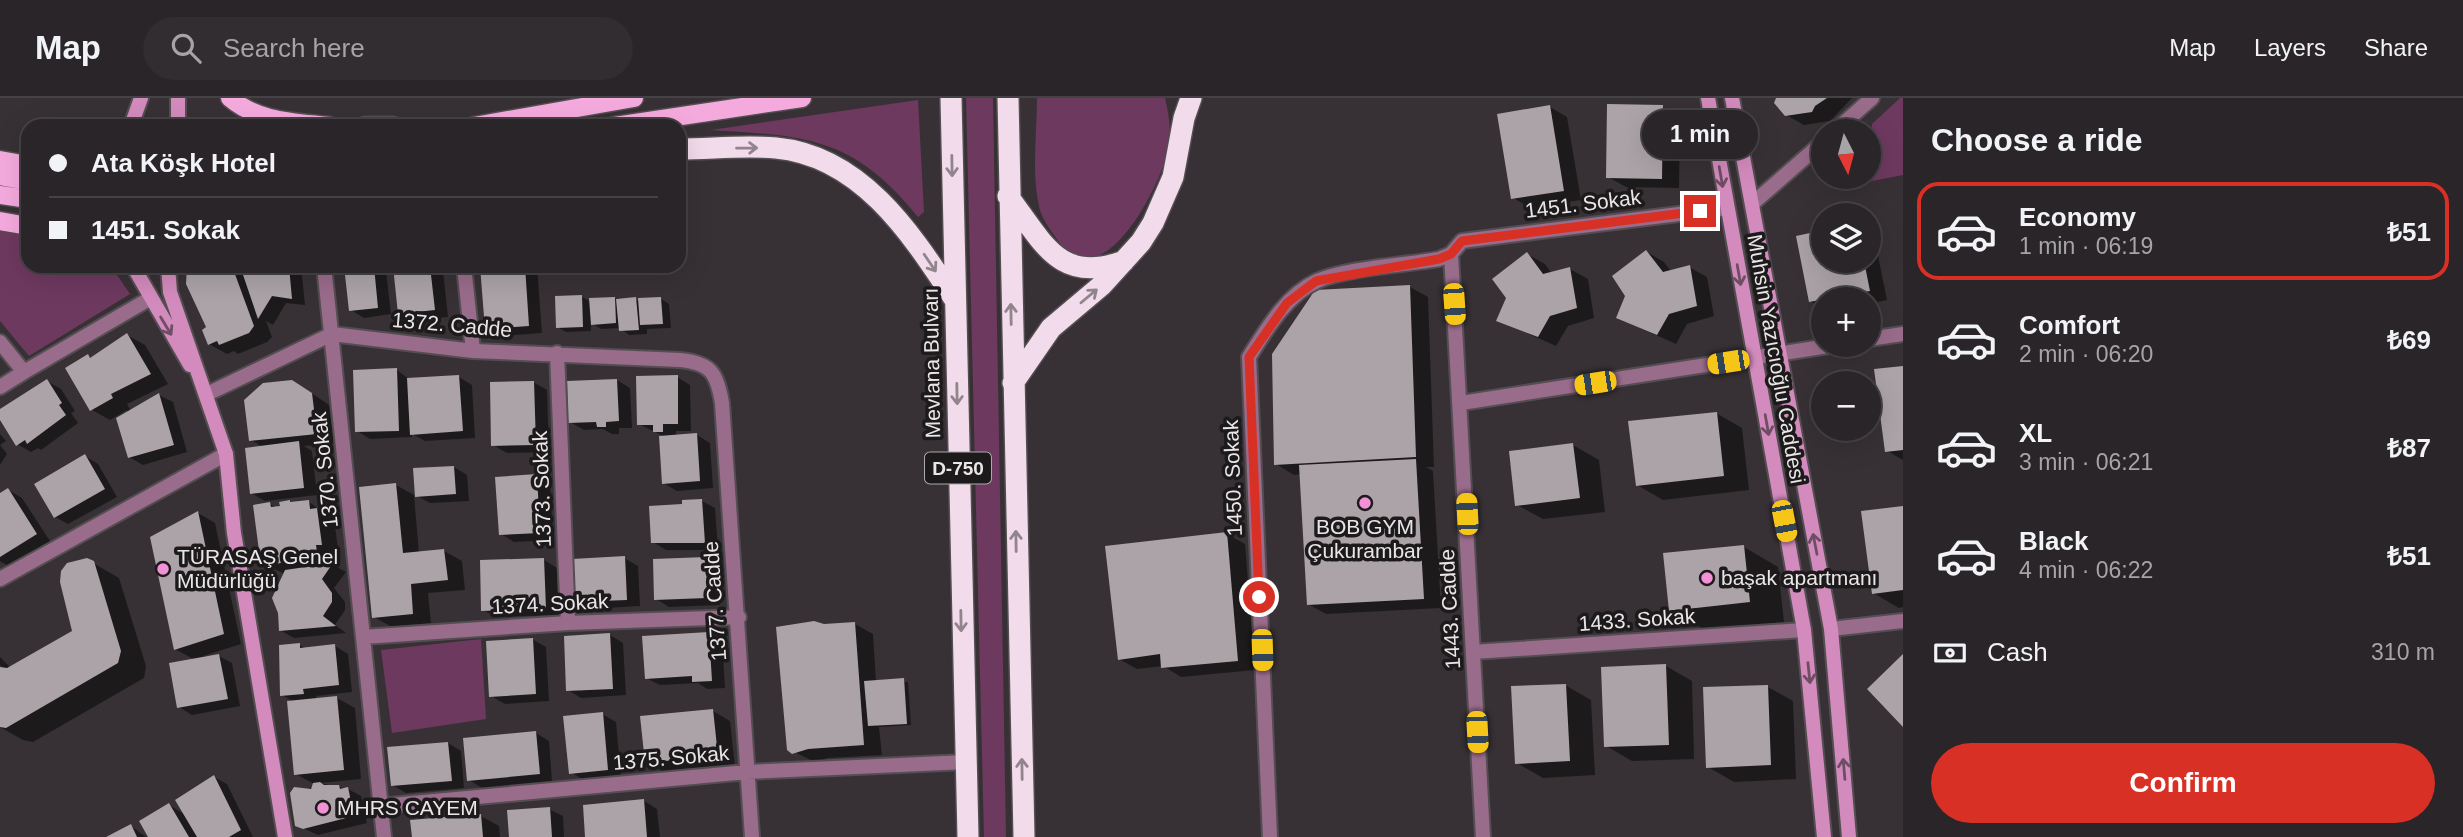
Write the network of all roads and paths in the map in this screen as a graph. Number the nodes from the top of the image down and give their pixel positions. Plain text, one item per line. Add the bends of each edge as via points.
1 (141, 98) edge
2 (178, 98) edge
3 (230, 98) edge
4 (561, 98) edge
5 (634, 98) edge
6 (802, 98) edge
7 (951, 98) edge
8 (1008, 98) edge
9 (1708, 98) edge
10 (1732, 98) edge
11 (1872, 98) edge
12 (1183, 105) edge
13 (543, 114) junction
14 (134, 119) edge
15 (178, 119) edge
16 (272, 119) edge
17 (514, 119) edge
18 (662, 119) edge
19 (1848, 119) edge
20 (686, 149) edge
21 (1811, 152) edge
22 (0, 160) edge
23 (21, 164) edge
24 (0, 176) edge
25 (21, 180) edge
26 (0, 195) edge
27 (1008, 197) junction
28 (21, 198) edge
29 (1752, 204) junction
30 (1727, 208) junction
31 (0, 221) edge
32 (21, 225) edge
33 (1451, 254) junction
34 (1126, 260) junction
35 (136, 273) edge
36 (169, 273) edge
37 (325, 273) edge
38 (465, 273) edge
39 (149, 299) junction
40 (955, 301) junction
41 (332, 334) junction
42 (1903, 334) edge
43 (1881, 337) edge
44 (0, 342) edge
45 (1811, 349) edge
46 (473, 351) junction
47 (557, 353) junction
48 (1779, 354) junction
49 (1754, 358) junction
50 (706, 366) joint
51 (24, 372) junction
52 (1013, 383) junction
53 (0, 387) edge
54 (207, 394) junction
55 (1461, 403) junction
56 (226, 454) junction
57 (0, 579) edge
58 (739, 617) junction
59 (1903, 621) edge
60 (568, 623) junction
61 (1804, 629) junction
62 (1831, 629) junction
63 (363, 637) junction
64 (1473, 652) junction
65 (966, 762) junction
66 (747, 772) junction
67 (380, 806) junction
68 (282, 836) edge
69 (384, 837) edge
70 (752, 837) edge
71 (968, 837) edge
72 (1024, 837) edge
73 (1270, 837) edge
74 (1483, 837) edge
75 (1824, 837) edge
76 (1849, 837) edge

1 - 14 main road
2 - 15 main road
3 - 16 main road via 248,111
4 - 13 main road
5 - 13 main road
6 - 18 main road
7 -> 40 highway, Mevlana Bulvarı / D-750
8 - 27 highway
9 -> 30 main road, Muhsin Yazıcıoğlu Caddesi
10 - 29 main road, Muhsin Yazıcıoğlu Caddesi
11 - 19 street
12 - 34 highway via 1177,163 1164,200
13 - 17 main road
20 -> 40 highway via 776,148 815,158 850,175 905,229
21 - 29 street
22 - 23 main road
24 - 25 main road
26 - 28 main road
27 - 34 highway via 1065,263 1087,270
52 -> 27 highway
29 - 48 main road, Muhsin Yazıcıoğlu Caddesi
30 - 33 street, 1451. Sokak via 1462,241
30 -> 49 main road, Muhsin Yazıcıoğlu Caddesi
31 - 32 main road
33 - 55 street, 1443. Cadde
33 - 73 street, 1450. Sokak via 1316,281 1287,303 1249,357
52 -> 34 highway via 1051,328
35 - 39 main road
36 - 54 main road via 170,292
37 - 41 street, 1370. Sokak
38 - 46 street
39 - 51 street
39 -> 54 main road
40 -> 65 highway, Mevlana Bulvarı / D-750
41 - 46 street, 1372. Cadde
41 - 54 street
41 - 63 street, 1370. Sokak
42 - 43 street
44 - 51 street
45 - 48 street
46 - 47 street, 1372. Cadde
47 - 50 street, 1372. Cadde via 680,360
47 - 60 street, 1373. Sokak
48 - 49 street
62 -> 48 main road, Muhsin Yazıcıoğlu Caddesi
49 - 55 street
49 -> 61 main road, Muhsin Yazıcıoğlu Caddesi
50 - 58 street, 1377. Cadde via 715,376 722,403
51 - 53 street
72 -> 52 highway
54 - 56 main road
55 - 64 street, 1443. Cadde
56 - 57 street
56 - 68 main road via 234,533
58 - 60 street, 1374. Sokak
58 - 66 street, 1377. Cadde
59 - 62 street
60 - 63 street, 1374. Sokak
61 - 64 street, 1433. Sokak
61 -> 75 main road, Muhsin Yazıcıoğlu Caddesi
76 -> 62 main road, Muhsin Yazıcıoğlu Caddesi
63 - 67 street, 1370. Sokak
64 - 74 street, 1443. Cadde
65 - 66 street, 1375. Sokak
65 - 71 highway, Mevlana Bulvarı / D-750
66 - 67 street, 1375. Sokak
66 - 70 street, 1377. Cadde
67 - 69 street, 1370. Sokak

